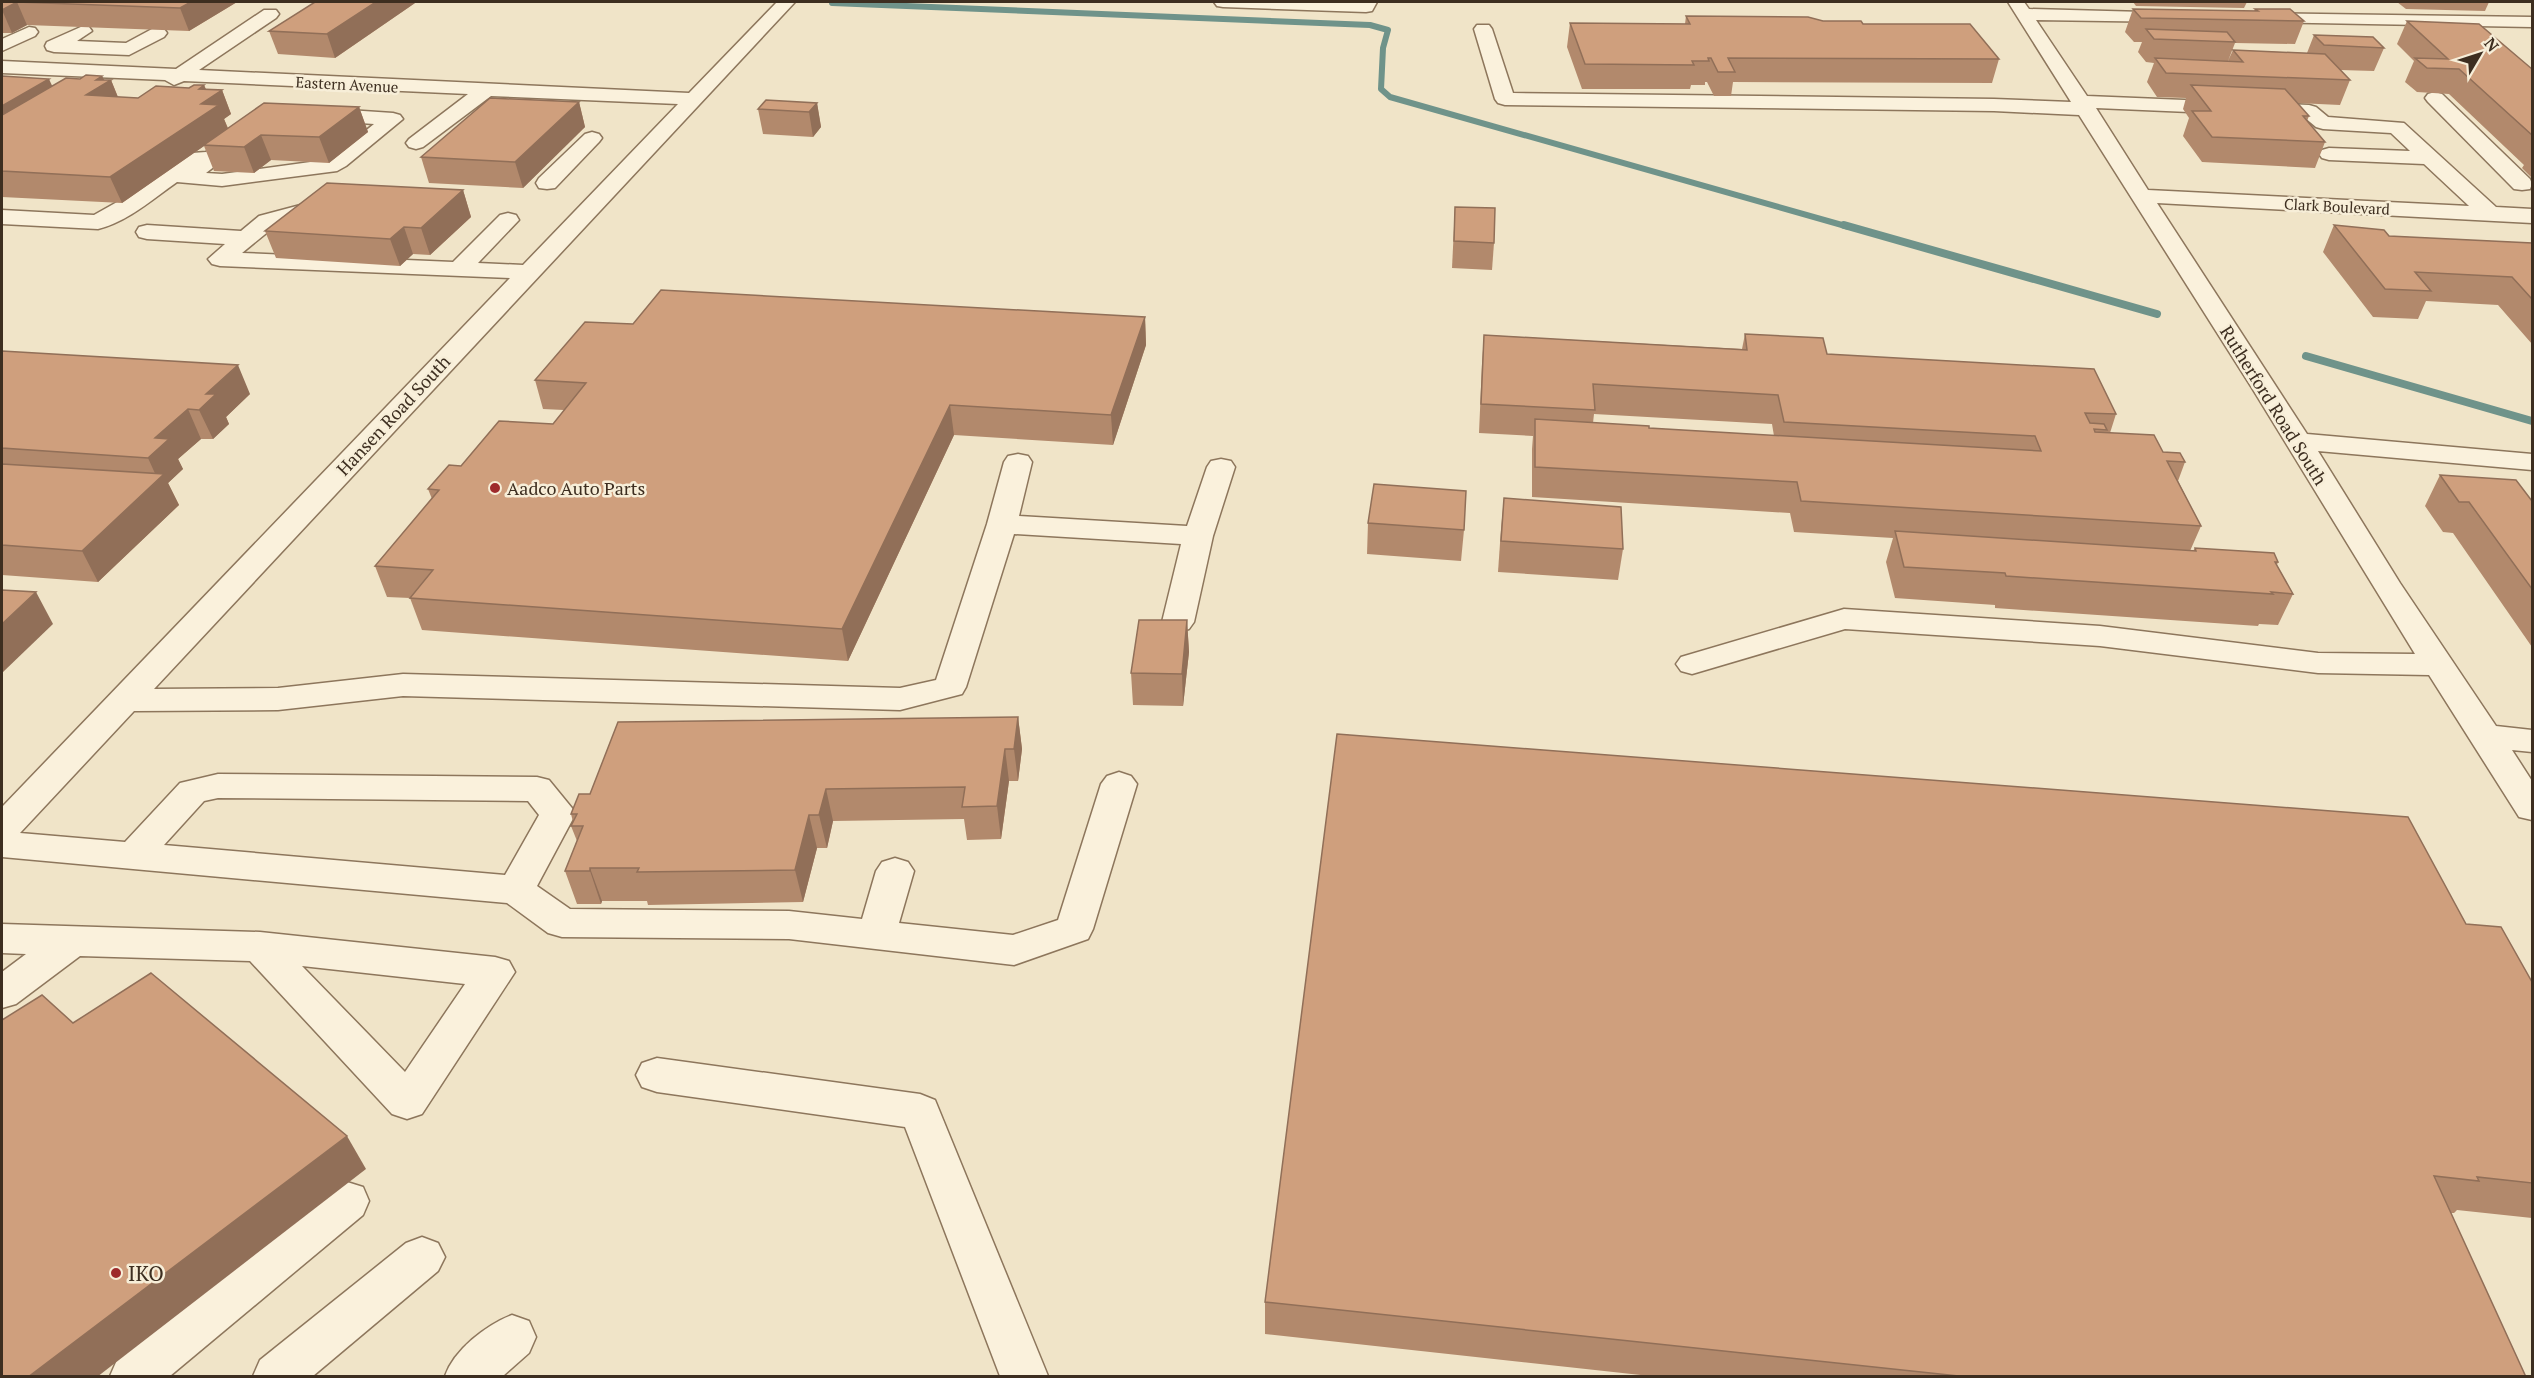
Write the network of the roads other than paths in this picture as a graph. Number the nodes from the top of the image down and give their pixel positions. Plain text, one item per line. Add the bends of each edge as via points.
1 (786, 2) edge
2 (1222, 2) edge
3 (1368, 2) edge
4 (2273, 2) edge
5 (2330, 2) edge
6 (2373, 2) edge
7 (2515, 2) edge
8 (2020, 8) edge
9 (270, 14) dead end
10 (2532, 14) edge
11 (2190, 17) edge
12 (2236, 17) edge
13 (2293, 18) junction
14 (2354, 20) junction
15 (2398, 20) junction
16 (2532, 22) edge
17 (1483, 29) dead end
18 (119, 31) edge
19 (29, 32) dead end
20 (158, 33) edge
21 (87, 39) junction
22 (2, 46) edge
23 (2, 67) edge
24 (49, 69) junction
25 (180, 75) junction
26 (300, 81) junction
27 (19, 86) edge
28 (381, 86) junction
29 (486, 90) junction
30 (152, 94) edge
31 (2435, 98) dead end
32 (693, 99) junction
33 (2084, 106) junction
34 (340, 115) junction
35 (2156, 116) junction
36 (2189, 119) dead end
37 (2283, 122) edge
38 (2323, 123) junction
39 (592, 138) dead end
40 (416, 143) dead end
41 (2329, 154) dead end
42 (574, 157) junction
43 (2430, 158) junction
44 (613, 160) junction
45 (547, 183) dead end
46 (2529, 188) edge
47 (2141, 196) junction
48 (345, 200) edge
49 (2489, 213) junction
50 (2532, 216) edge
51 (2, 217) edge
52 (508, 220) dead end
53 (147, 232) dead end
54 (246, 238) junction
55 (458, 270) junction
56 (528, 272) junction
57 (2297, 441) junction
58 (1018, 462) dead end
59 (2532, 462) edge
60 (1221, 467) dead end
61 (1002, 524) junction
62 (1198, 536) junction
63 (1178, 622) edge
64 (1692, 664) dead end
65 (2439, 665) junction
66 (123, 700) junction
67 (2486, 736) junction
68 (2532, 741) edge
69 (1119, 784) dead end
70 (2532, 808) edge
71 (2, 829) edge
72 (2, 844) edge
73 (133, 856) junction
74 (895, 871) dead end
75 (516, 891) junction
76 (876, 935) junction
77 (2, 939) edge
78 (72, 942) junction
79 (260, 947) junction
80 (2, 993) edge
81 (657, 1075) dead end
82 (347, 1201) dead end
83 (422, 1257) dead end
84 (512, 1336) dead end
85 (158, 1369) edge
86 (277, 1377) edge
87 (469, 1377) edge
88 (1024, 1377) edge

1 - 32 street, Hansen Road South
2 - 3 street via 1366,7
4 - 13 street
5 - 14 street
6 - 15 street
7 - 10 street
8 - 11 street
8 - 33 street, Rutherford Road South
9 - 25 street
12 - 13 street
13 - 14 street
14 - 15 street
15 - 16 street
17 - 33 street via 1505,99
18 - 21 street
19 - 22 street
20 - 21 street via 129,49
21 - 24 street
23 - 24 street, Eastern Avenue
24 - 25 street, Eastern Avenue
24 - 27 street
25 - 26 street, Eastern Avenue
25 - 30 street
26 - 28 street, Eastern Avenue
26 - 51 street via 186,167 98,222
28 - 29 street, Eastern Avenue
28 - 34 street
29 - 32 street, Eastern Avenue
29 - 40 street
31 - 46 street
32 - 44 street, Hansen Road South
33 - 35 street
33 - 47 street, Rutherford Road South
34 - 34 street via 274,111 185,178 222,180 329,166 393,119
35 - 36 street
35 - 38 street via 2309,111
37 - 38 street
38 - 43 street via 2397,127
39 - 42 street
41 - 43 street
42 - 44 street
42 - 45 street
43 - 49 street
44 - 56 street, Hansen Road South
47 - 49 street, Clark Boulevard
47 - 57 street, Rutherford Road South
48 - 54 street via 267,221
49 - 50 street, Clark Boulevard
52 - 55 street
53 - 54 street
54 - 55 street via 220,259
55 - 56 street
56 - 66 street, Hansen Road South
57 - 59 street
57 - 65 street, Rutherford Road South
58 - 61 street
60 - 62 street
61 - 62 street
61 - 66 street via 950,687 900,699 403,685 278,699
62 - 63 street
64 - 65 street via 1844,619 2100,636 2318,663
65 - 67 street, Rutherford Road South
66 - 71 street, Hansen Road South
67 - 68 street
67 - 70 street, Rutherford Road South
69 - 76 street via 1074,929 1014,950
72 - 73 street
73 - 75 street
73 - 75 street via 192,792 218,786 537,789 558,813
74 - 76 street
75 - 76 street via 562,923 789,925
77 - 78 street
78 - 79 street
78 - 80 street
79 - 79 street via 483,971 495,972 407,1102
81 - 88 street via 920,1112
82 - 85 street
83 - 86 street
84 - 87 street

